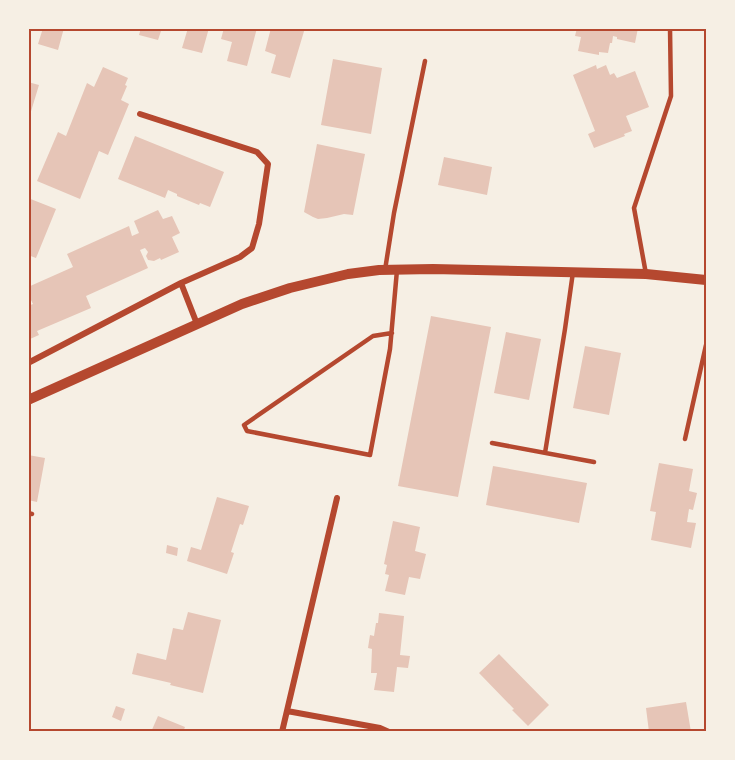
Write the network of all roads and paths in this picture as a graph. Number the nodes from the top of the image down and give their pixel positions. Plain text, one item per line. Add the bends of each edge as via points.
1 (670, 28) edge
2 (424, 61) dead end
3 (140, 114) dead end
4 (391, 270) junction
5 (573, 272) junction
6 (646, 274) junction
7 (706, 280) edge
8 (181, 283) junction
9 (197, 324) junction
10 (392, 333) junction
11 (706, 345) edge
12 (28, 363) edge
13 (28, 400) edge
14 (685, 439) dead end
15 (492, 443) dead end
16 (545, 453) junction
17 (594, 462) dead end
18 (336, 498) dead end
19 (287, 711) junction
20 (282, 732) edge
21 (389, 732) edge

1 - 6 lane via 671,96 634,207
2 - 4 lane via 394,213
3 - 8 street via 257,152 268,164 252,248
4 - 5 street
4 - 9 street via 348,274 290,288
4 - 10 lane
5 - 6 street
5 - 16 lane
6 - 7 street
8 - 9 street
8 - 12 street
9 - 13 street
10 - 10 lane via 370,455 247,431 244,425 373,336
11 - 14 lane
15 - 16 lane
16 - 17 lane
18 - 19 street
19 - 20 street
19 - 21 street

